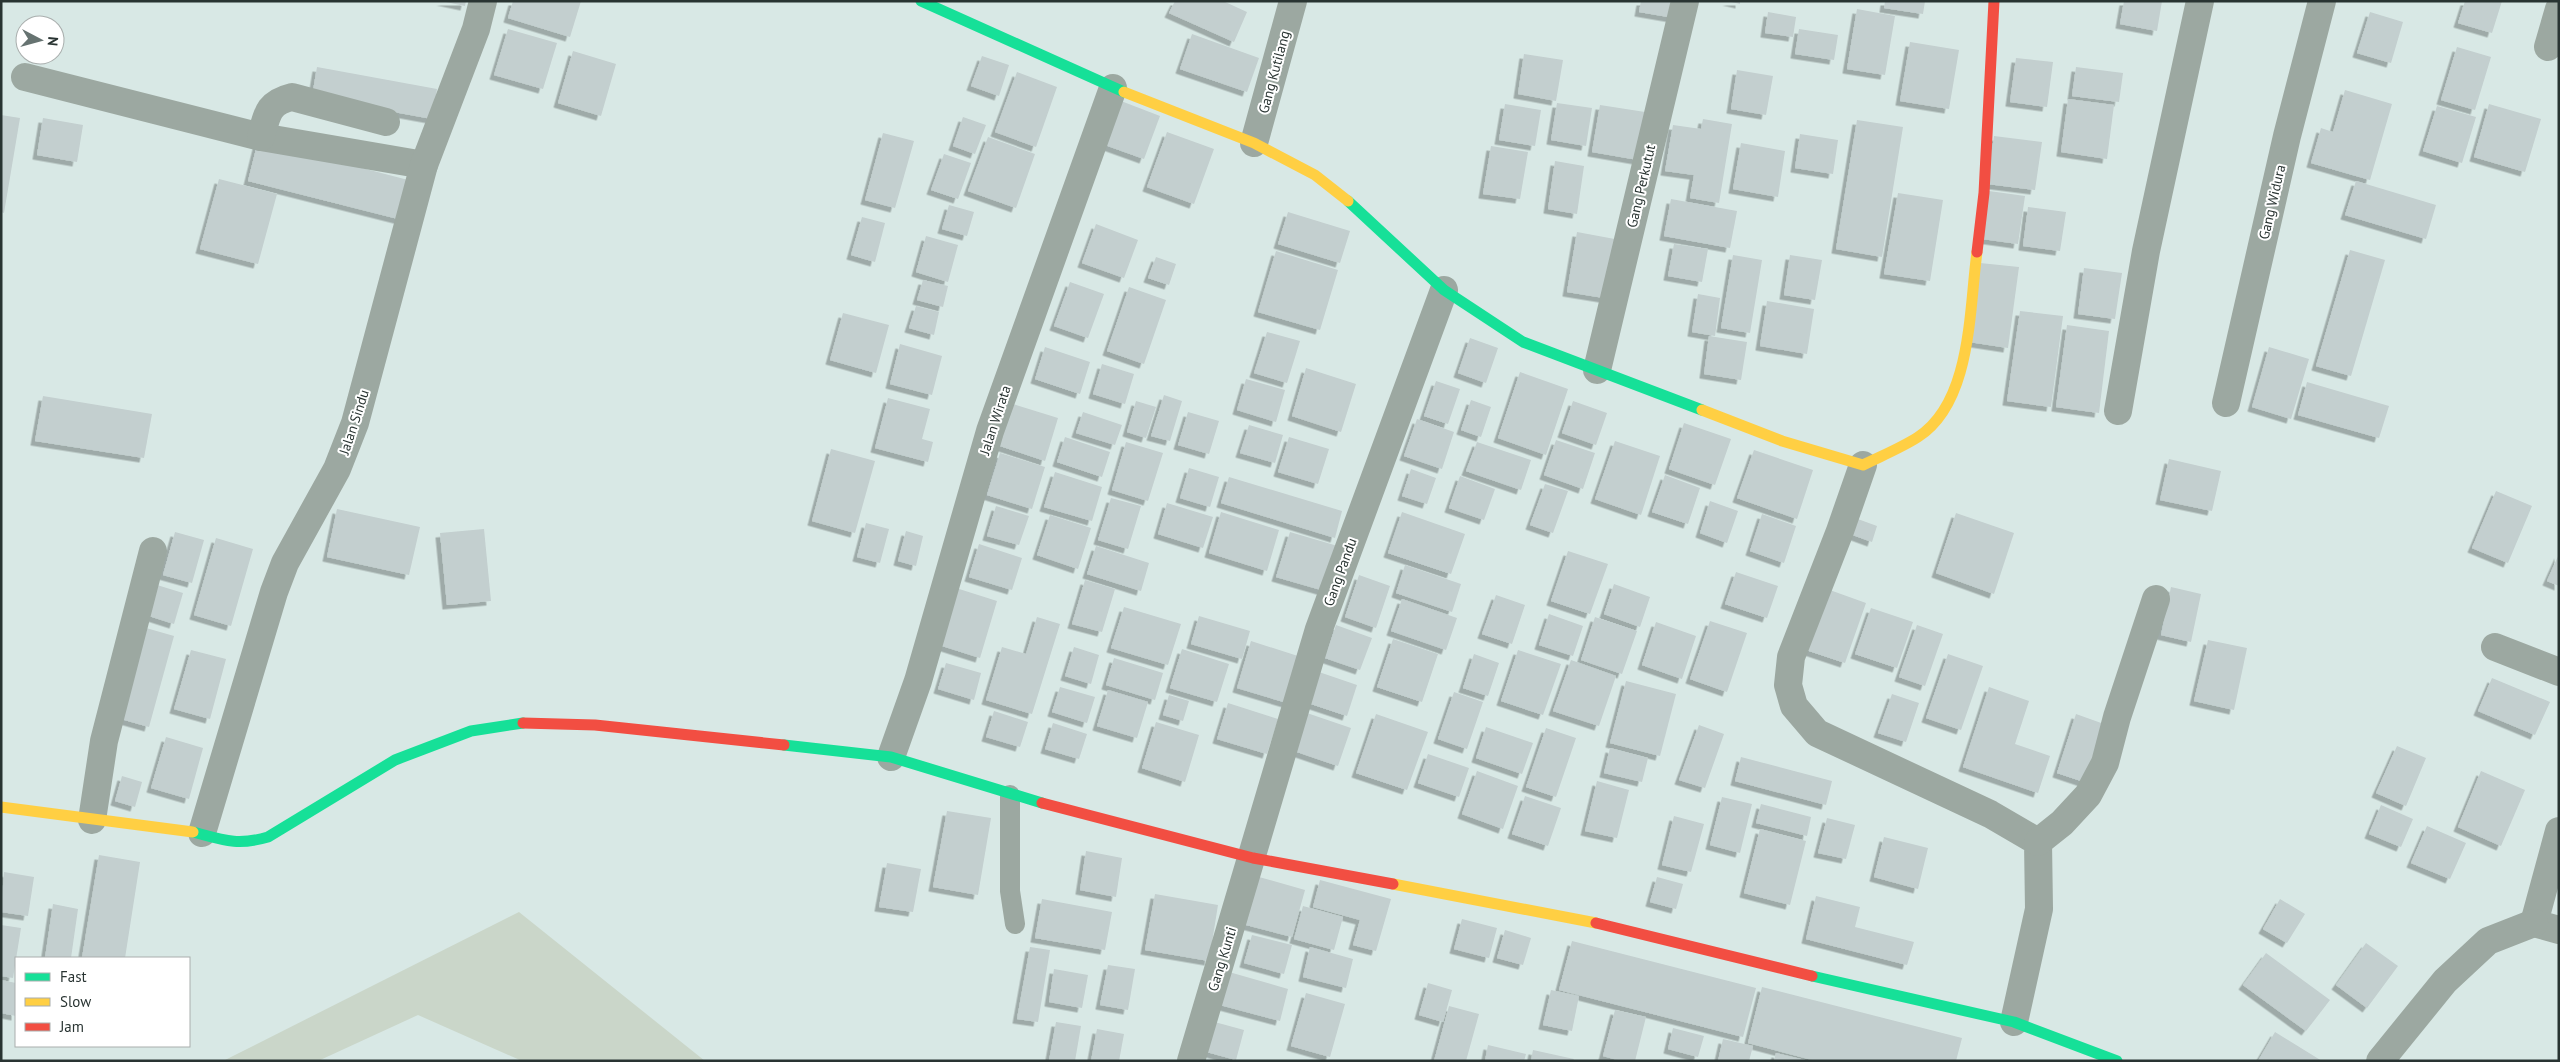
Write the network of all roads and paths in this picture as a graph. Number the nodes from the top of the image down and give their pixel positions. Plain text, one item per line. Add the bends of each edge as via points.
1 (484, 1) edge
2 (921, 1) edge
3 (1293, 1) edge
4 (1685, 1) edge
5 (1994, 1) edge
6 (2200, 1) edge
7 (2322, 1) edge
8 (2559, 9) edge
9 (2548, 47) dead end
10 (25, 77) dead end
11 (1113, 88) junction
12 (386, 122) dead end
13 (261, 137) junction
14 (1254, 143) junction
15 (424, 165) junction
16 (1444, 290) junction
17 (1597, 370) junction
18 (2226, 403) dead end
19 (2118, 412) dead end
20 (1863, 465) junction
21 (153, 551) dead end
22 (2156, 598) dead end
23 (2495, 647) dead end
24 (2559, 672) edge
25 (891, 757) junction
26 (1010, 795) junction
27 (1, 807) edge
28 (92, 820) junction
29 (2559, 831) edge
30 (202, 833) junction
31 (2038, 842) junction
32 (1253, 858) junction
33 (1015, 924) dead end
34 (2547, 926) edge
35 (2014, 1022) junction
36 (1191, 1061) edge
37 (2117, 1061) edge
38 (2380, 1061) edge

1 - 15 street, Jalan Sindu
2 - 11 street
3 - 14 street, Gang Kutilang
4 - 17 street, Gang Perkutut
5 - 20 street via 1984,193 1958,382 1944,410 1919,436
6 - 19 street via 2146,251
7 - 18 street, Gang Widura via 2287,136
8 - 9 street
10 - 13 street
11 - 14 street
11 - 25 street, Jalan Wirata via 990,431 918,681
12 - 13 street via 292,97 279,100 269,110
13 - 15 street
14 - 16 street via 1315,175 1362,212
15 - 30 street, Jalan Sindu via 355,423 337,469 285,563 274,592
16 - 17 street via 1523,342
16 - 32 street, Gang Pandu via 1319,629
17 - 20 street via 1782,440
20 - 31 street via 1791,657 1788,685 1794,706 1817,733 1990,814
21 - 28 street via 104,741
22 - 31 street via 2105,763 2088,795 2062,823
23 - 24 street
25 - 26 street
25 - 30 street via 596,725 527,722 470,731 395,760 268,837 247,843 225,841
26 - 32 street
26 - 33 lane via 1010,891
27 - 28 street
28 - 30 street
29 - 34 street
31 - 35 street via 2039,909
32 - 35 street via 1581,919
32 - 36 street, Gang Kunti
34 - 38 street via 2488,941 2445,981
35 - 37 street

